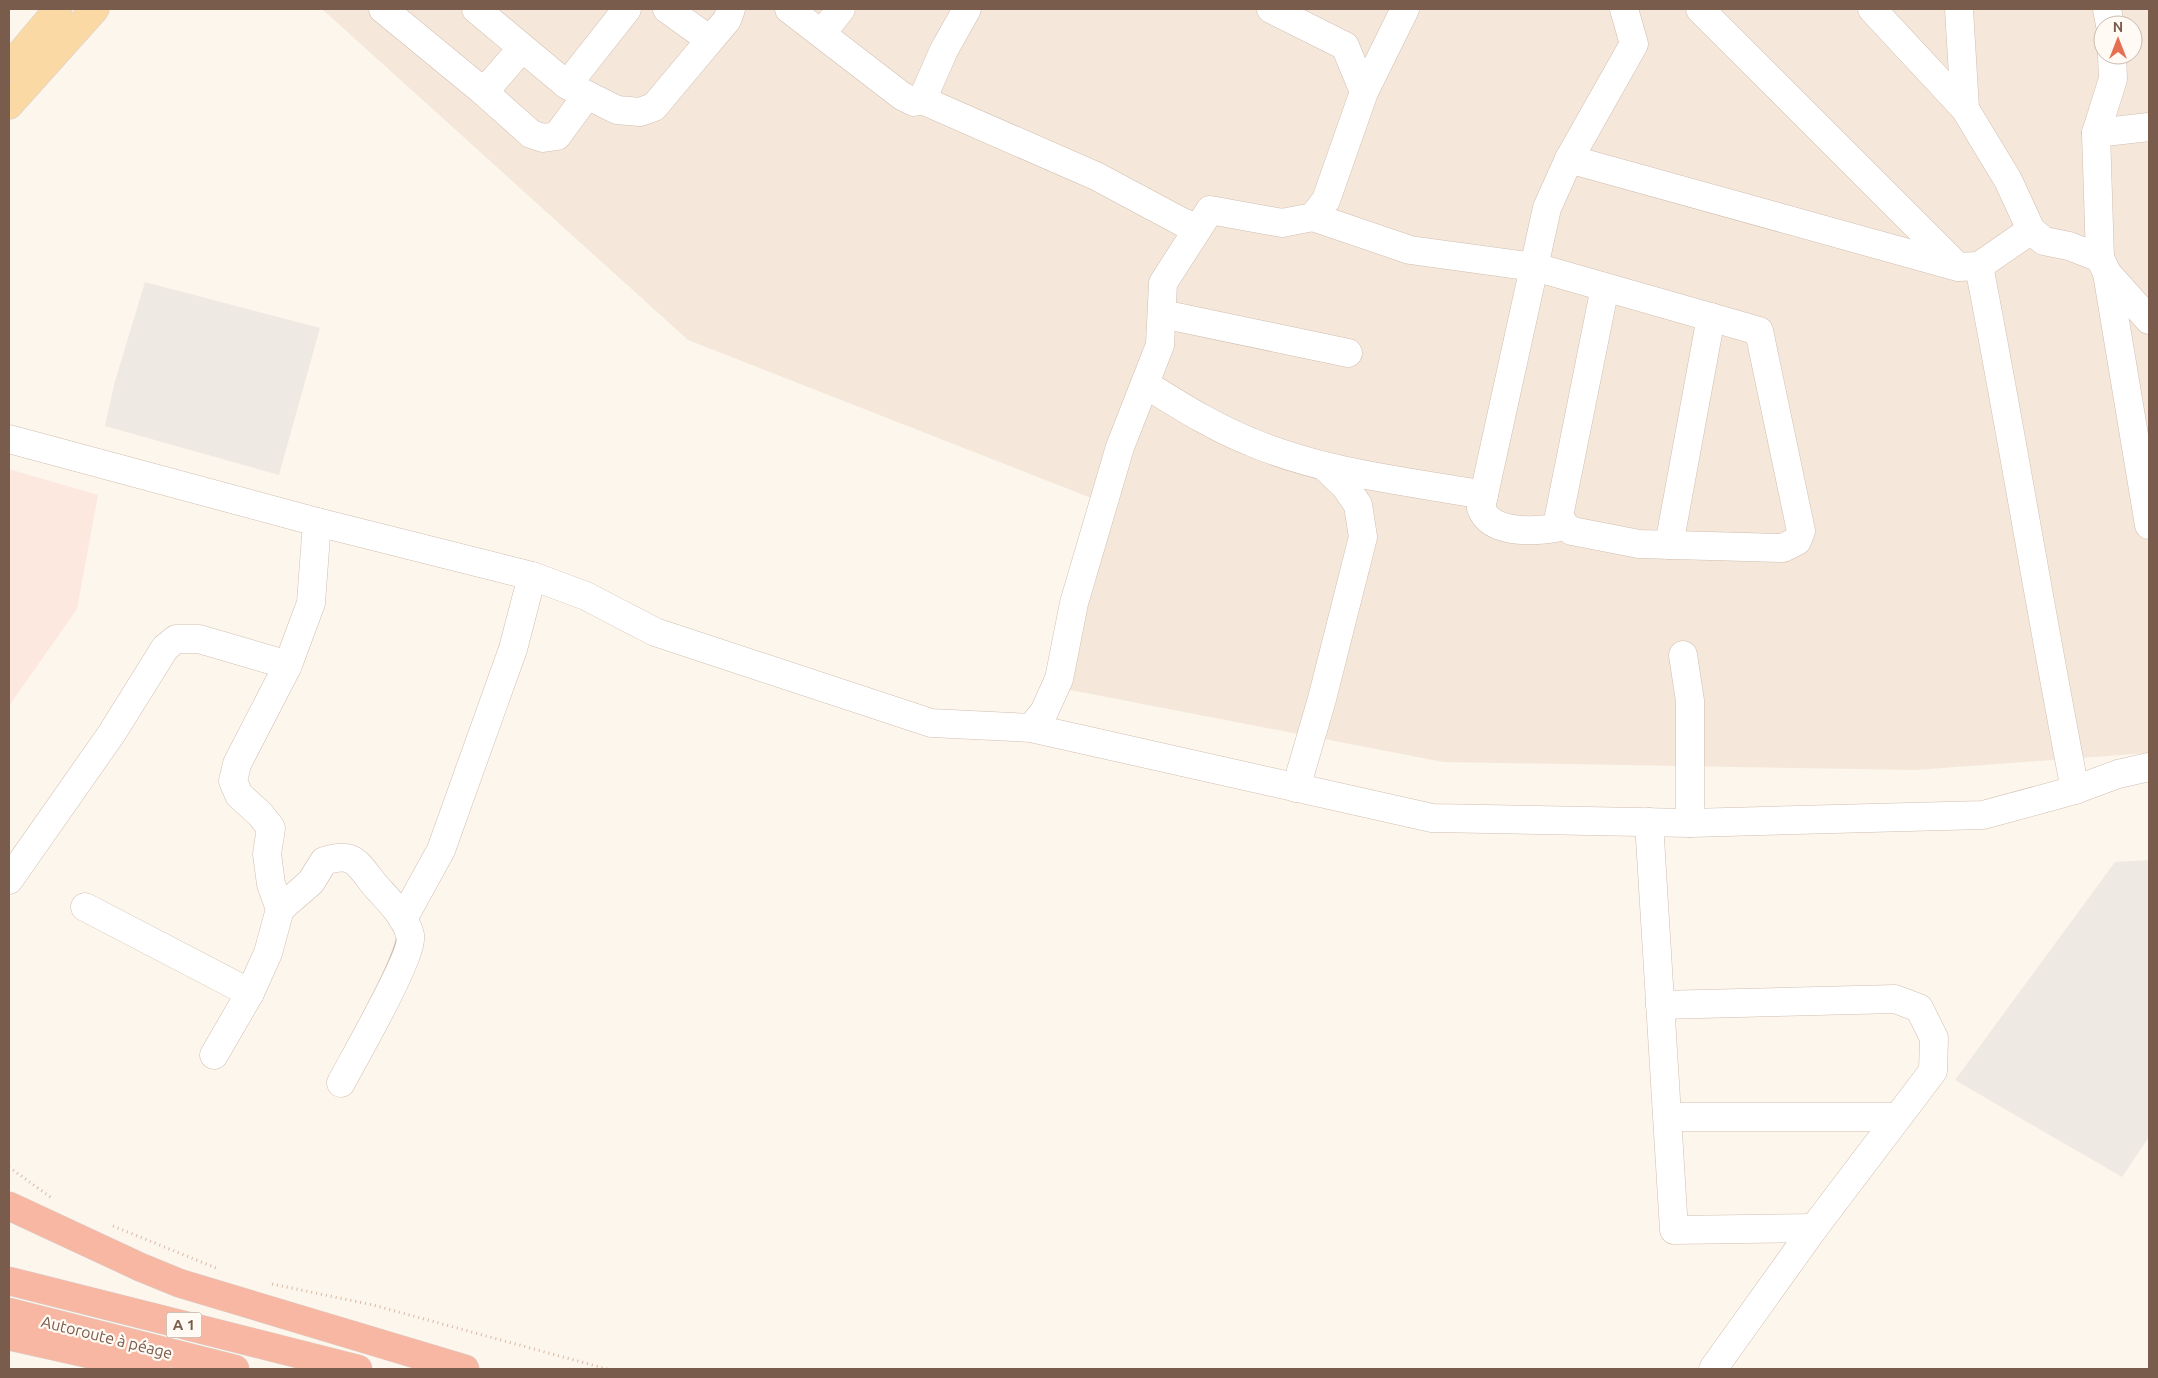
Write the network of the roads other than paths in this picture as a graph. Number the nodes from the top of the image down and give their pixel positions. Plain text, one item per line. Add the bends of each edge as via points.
1 (58, 9) edge
2 (95, 9) edge
3 (383, 9) edge
4 (476, 9) edge
5 (627, 9) edge
6 (667, 9) edge
7 (731, 9) edge
8 (789, 9) edge
9 (841, 9) edge
10 (967, 9) edge
11 (1272, 9) edge
12 (1405, 9) edge
13 (1624, 9) edge
14 (1700, 9) edge
15 (1872, 9) edge
16 (1959, 9) edge
17 (822, 33) junction
18 (710, 40) junction
19 (522, 48) junction
20 (2112, 65) edge
21 (9, 67) edge
22 (577, 90) junction
23 (484, 92) junction
24 (1364, 92) junction
25 (922, 100) junction
26 (9, 106) edge
27 (1965, 109) junction
28 (2149, 127) edge
29 (2096, 133) junction
30 (1569, 159) junction
31 (1313, 217) junction
32 (1198, 228) junction
33 (2031, 230) junction
34 (2103, 266) junction
35 (1535, 267) junction
36 (1969, 267) junction
37 (1605, 287) junction
38 (1162, 314) junction
39 (1711, 317) junction
40 (2149, 320) edge
41 (1348, 353) dead end
42 (1145, 384) junction
43 (9, 439) edge
44 (1325, 467) junction
45 (1484, 495) junction
46 (317, 522) junction
47 (2149, 525) edge
48 (1565, 526) junction
49 (1669, 545) junction
50 (532, 576) junction
51 (1684, 655) dead end
52 (288, 665) junction
53 (1031, 728) junction
54 (2149, 767) edge
55 (1296, 788) junction
56 (2075, 790) junction
57 (1649, 822) junction
58 (1690, 823) junction
59 (9, 880) edge
60 (86, 907) dead end
61 (280, 909) junction
62 (403, 919) junction
63 (250, 993) junction
64 (1660, 1005) junction
65 (214, 1055) dead end
66 (342, 1083) dead end
67 (1668, 1118) junction
68 (1897, 1118) junction
69 (9, 1206) edge
70 (1814, 1228) junction
71 (9, 1281) edge
72 (9, 1312) edge
73 (9, 1336) edge
74 (156, 1369) edge
75 (235, 1369) edge
76 (358, 1369) edge
77 (466, 1369) edge
78 (1713, 1369) edge

1 - 21 main road
2 - 26 main road
3 - 23 street
4 - 19 street
5 - 22 street
6 - 18 street
7 - 18 street via 727,20
8 - 17 street
9 - 17 street
10 - 25 street
11 - 24 street via 1345,46
12 - 24 street
13 - 30 street via 1634,44
14 - 36 street
15 - 27 street
16 - 27 street
17 - 25 street via 902,96 914,102
18 - 22 street via 654,107 640,112 617,110
19 - 22 street
19 - 23 street
20 - 29 street via 2113,79
22 - 23 street via 557,136 543,138 531,134
24 - 31 street via 1326,200
25 - 32 street via 1096,176
27 - 33 street via 2008,180
28 - 29 street
29 - 34 street
30 - 35 street via 1548,208
30 - 36 street
31 - 32 street via 1282,223 1210,210
31 - 35 street via 1410,250
32 - 38 street via 1163,283
33 - 34 street via 2044,241 2069,246
33 - 36 street
34 - 40 street
34 - 47 street
35 - 37 street
35 - 45 street
36 - 56 street via 2004,392
37 - 39 street
37 - 48 street via 1559,516
38 - 41 street
38 - 42 street via 1160,345
39 - 49 street
39 - 49 street via 1759,331 1801,531 1797,541 1783,548
42 - 44 street via 1198,417 1252,443
42 - 53 street via 1120,447 1074,603 1059,679 1044,712
43 - 46 street
44 - 45 street
44 - 55 street via 1345,486 1358,505 1362,537 1322,699
45 - 48 street via 1481,508 1484,517 1495,523 1526,531
46 - 50 street
46 - 52 street via 311,603
48 - 49 street via 1572,531 1639,544
50 - 53 street via 586,596 655,632 931,723
50 - 62 street via 513,649 441,850
51 - 58 street via 1690,701
52 - 59 street via 199,639 176,639 165,648 112,733
52 - 61 street via 237,764 233,781 239,795 271,828 266,854 271,884
53 - 55 street
54 - 56 street via 2118,774
55 - 57 street via 1432,818
56 - 58 street via 1983,815
57 - 58 street
57 - 64 street
60 - 63 street
61 - 62 street via 311,882 324,861 340,856 355,861
61 - 63 street via 268,953
62 - 66 street via 411,937 404,961
63 - 65 street
64 - 67 street
64 - 68 street via 1895,999 1919,1008 1934,1038 1933,1071
67 - 68 street
67 - 70 street via 1674,1230
68 - 70 street
69 - 77 highway via 179,1283
70 - 78 street
71 - 76 highway, A 1
72 - 75 highway, Autoroute à péage / A 1
73 - 74 highway

